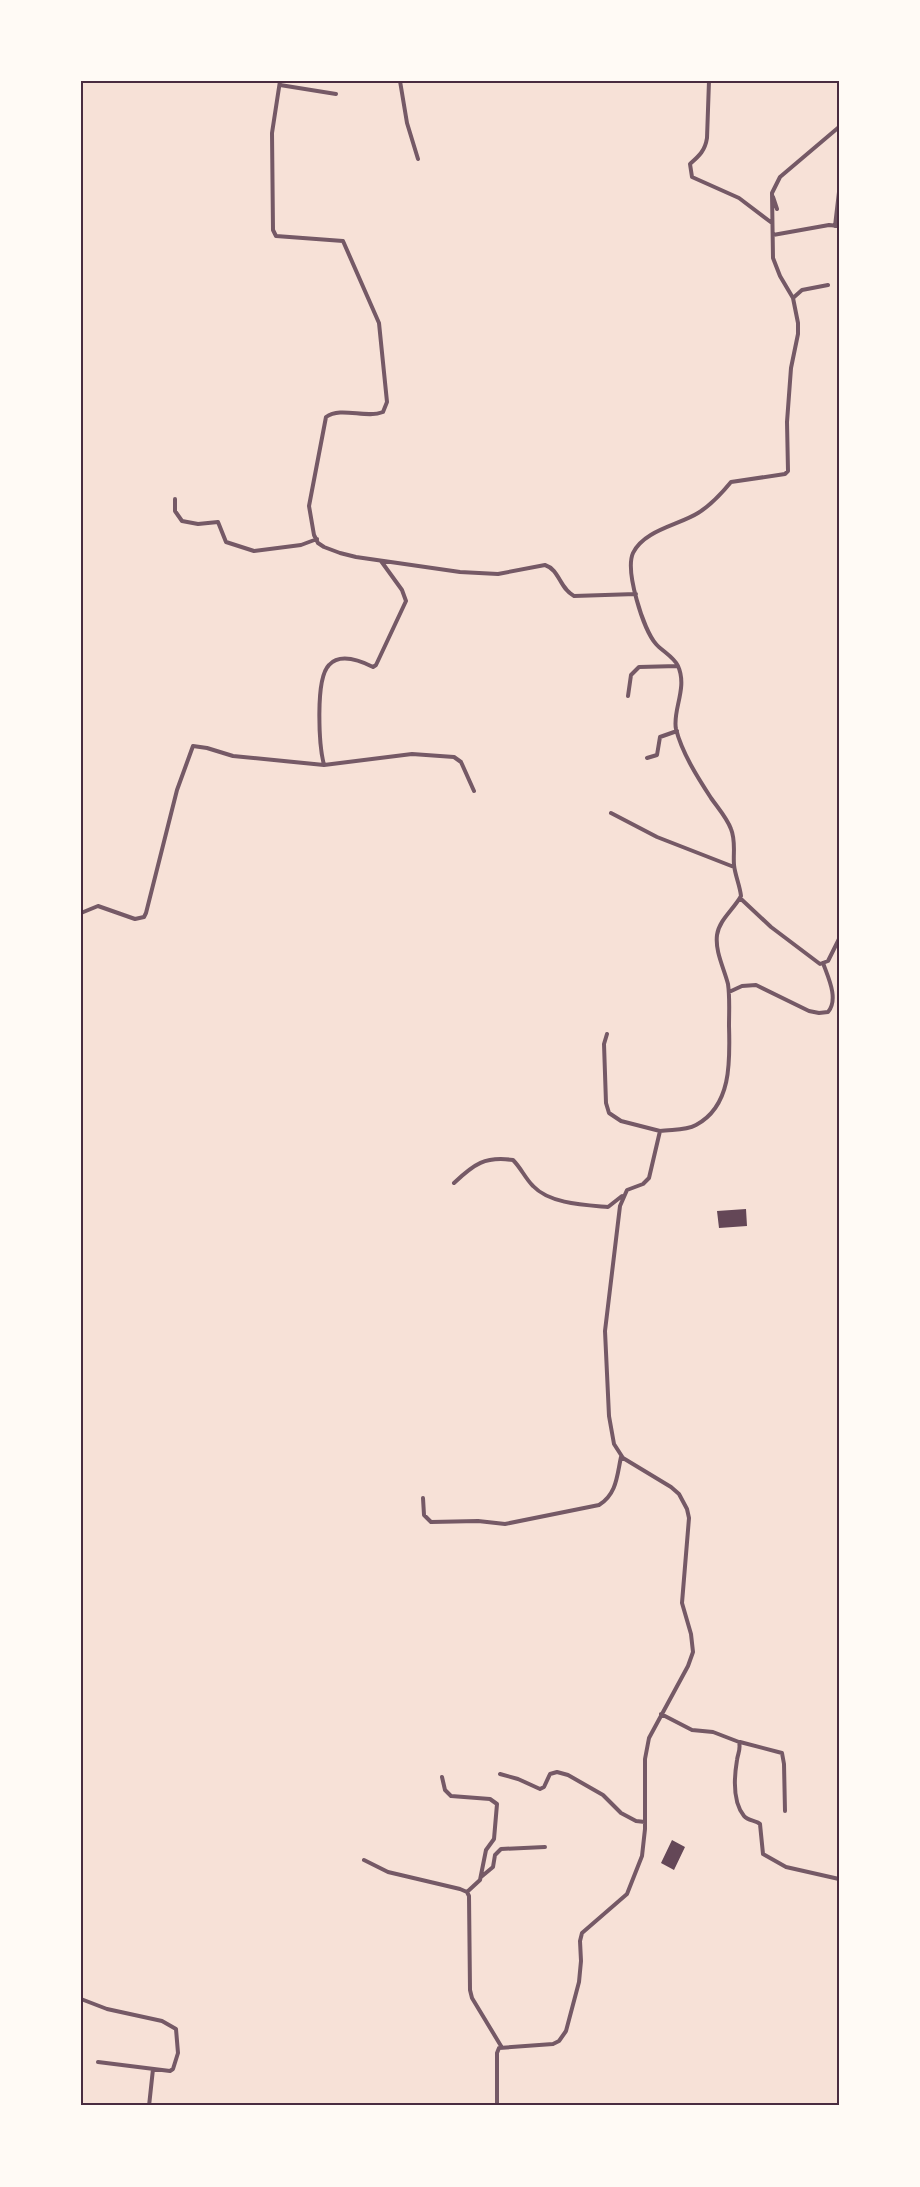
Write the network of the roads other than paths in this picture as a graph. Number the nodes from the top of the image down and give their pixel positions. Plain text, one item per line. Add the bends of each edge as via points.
1 (400, 81) edge
2 (709, 81) edge
3 (280, 83) edge
4 (336, 94) dead end
5 (839, 127) edge
6 (418, 159) dead end
7 (839, 192) edge
8 (772, 194) junction
9 (777, 209) dead end
10 (772, 223) junction
11 (837, 226) edge
12 (773, 235) junction
13 (828, 285) dead end
14 (793, 298) junction
15 (175, 499) dead end
16 (317, 539) junction
17 (380, 561) junction
18 (636, 594) junction
19 (678, 666) junction
20 (628, 696) dead end
21 (676, 731) junction
22 (647, 758) dead end
23 (324, 765) junction
24 (474, 791) dead end
25 (611, 813) dead end
26 (734, 867) junction
27 (740, 898) junction
28 (81, 913) edge
29 (839, 939) edge
30 (823, 963) junction
31 (729, 993) junction
32 (607, 1034) dead end
33 (660, 1131) junction
34 (454, 1183) dead end
35 (623, 1196) junction
36 (621, 1456) junction
37 (423, 1498) dead end
38 (661, 1714) junction
39 (739, 1742) junction
40 (500, 1774) dead end
41 (442, 1777) dead end
42 (785, 1811) dead end
43 (645, 1822) junction
44 (545, 1847) dead end
45 (364, 1860) dead end
46 (481, 1877) junction
47 (839, 1879) edge
48 (467, 1892) junction
49 (81, 1999) edge
50 (501, 2046) junction
51 (98, 2062) dead end
52 (153, 2069) junction
53 (149, 2106) edge
54 (497, 2106) edge

1 - 6 street via 406,123
2 - 10 street via 707,138 701,155 690,164 692,177 738,198
3 - 4 street
3 - 16 street via 272,133 273,230 276,236 343,241 379,323 387,402 383,412 375,415 338,413 326,417 310,498 310,516
5 - 8 street via 780,177
7 - 11 street
8 - 9 street
8 - 10 street
10 - 12 street
11 - 12 street
12 - 14 street via 776,268
13 - 14 street via 802,290
14 - 18 street via 798,334 791,368 788,471 731,482 702,511 642,542 630,560
15 - 16 street via 175,511 182,521 218,522 226,542 247,550 288,547
16 - 17 street via 324,547 340,553
17 - 18 street via 498,574 544,565 557,574 563,588 573,596
17 - 23 street via 406,601 376,665 350,658 327,666 320,707 319,746
18 - 19 street via 654,642
19 - 20 street via 639,667 631,675
19 - 21 street via 681,686
21 - 22 street via 660,737 657,755
21 - 26 street via 700,779 731,827
23 - 24 street via 412,754 454,757 461,762
23 - 28 street via 233,756 193,746 177,790 144,917 135,919 98,906
25 - 26 street via 657,837
26 - 27 street
27 - 30 street via 814,961
27 - 31 street via 723,921 717,938
29 - 30 street via 835,951
30 - 31 street via 833,998 828,1012 809,1011 756,985 742,986
31 - 33 street via 730,1065 715,1109 693,1126
32 - 33 street via 604,1044 609,1113 621,1121
33 - 35 street via 649,1178
34 - 35 street via 477,1163 503,1159 513,1160 545,1196 608,1207
35 - 36 street via 605,1331 610,1424
36 - 37 street via 614,1489 606,1501 526,1521 431,1522 423,1515
36 - 38 street via 675,1490 689,1514 682,1604 693,1652
38 - 39 street via 692,1730 713,1732
38 - 43 street via 649,1737 645,1759
39 - 42 street via 782,1754
39 - 47 street via 737,1801 744,1816 760,1824 763,1854 786,1868
40 - 43 street via 542,1789 550,1774 561,1772 597,1791 629,1818
41 - 46 street via 451,1796 490,1799 497,1804 494,1839 486,1850
43 - 50 street via 642,1856 627,1894 582,1933 579,1982 564,2036 557,2043
44 - 46 street via 501,1849 495,1855 493,1868
45 - 48 street via 388,1872
46 - 48 street
48 - 50 street via 470,1990
49 - 52 street via 162,2021 176,2029 178,2054 173,2069
50 - 54 street via 497,2051
51 - 52 street
52 - 53 street

